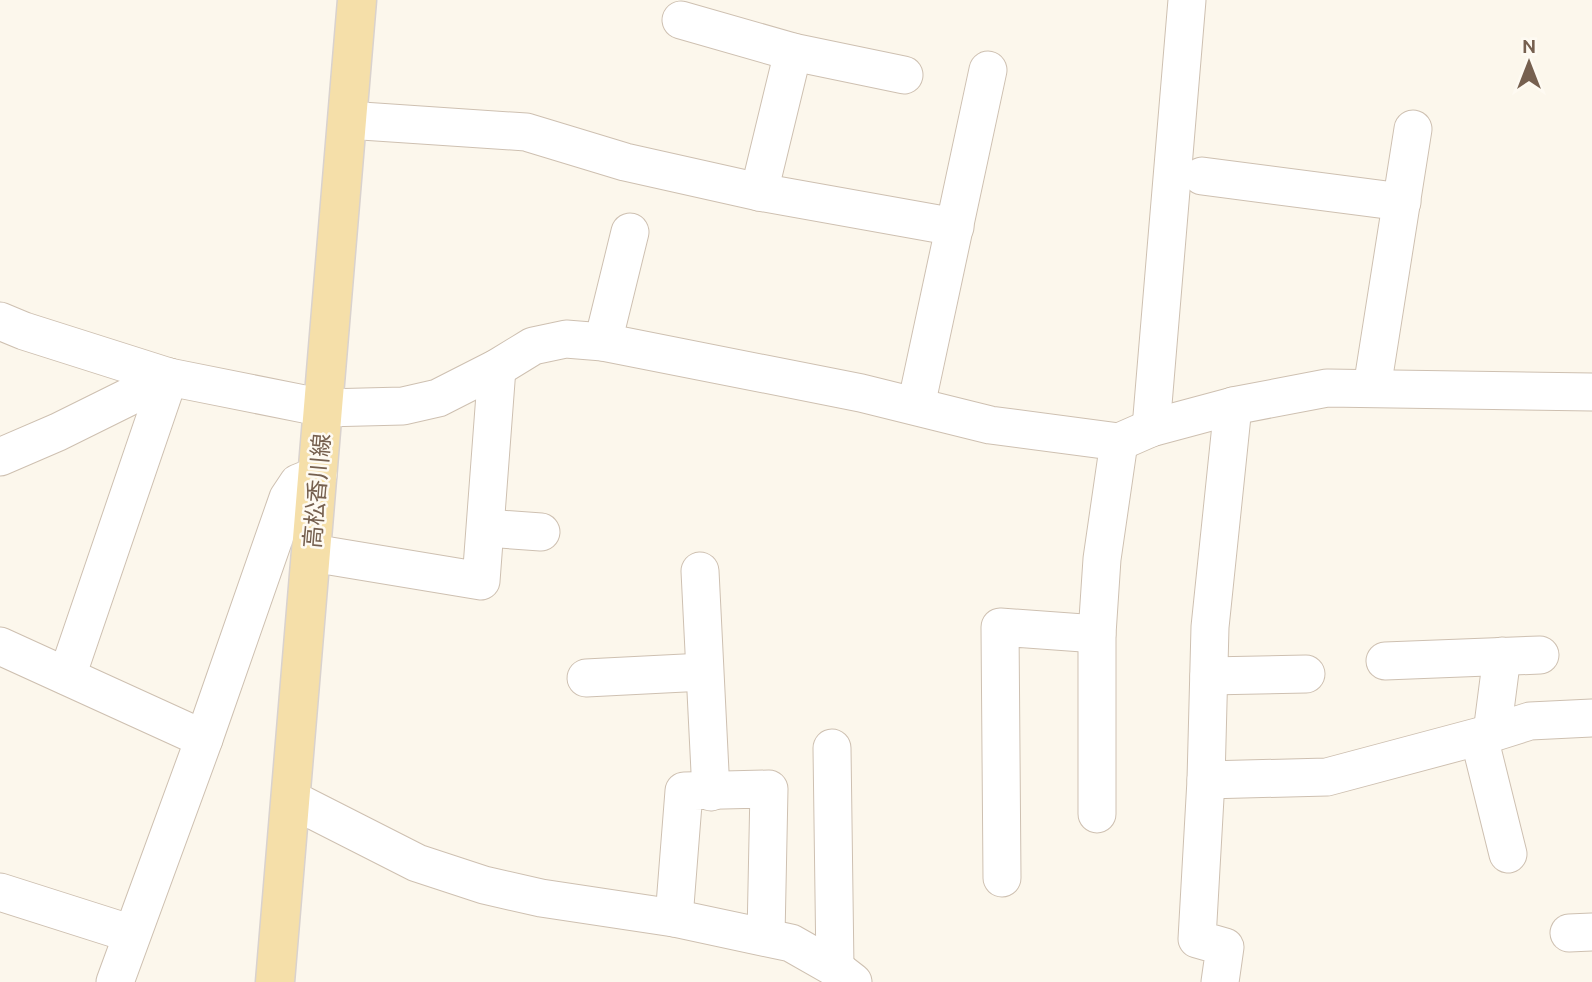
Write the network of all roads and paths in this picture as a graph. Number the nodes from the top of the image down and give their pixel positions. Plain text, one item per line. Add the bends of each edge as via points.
1 (357, 0) edge
2 (1187, 0) edge
3 (681, 20) dead end
4 (793, 52) junction
5 (988, 70) dead end
6 (904, 75) dead end
7 (347, 120) junction
8 (1413, 129) dead end
9 (1202, 176) dead end
10 (759, 192) junction
11 (1402, 202) junction
12 (955, 227) junction
13 (630, 232) dead end
14 (0, 321) edge
15 (603, 342) junction
16 (497, 369) junction
17 (169, 377) junction
18 (1372, 388) junction
19 (1592, 392) edge
20 (916, 406) junction
21 (1233, 406) junction
22 (324, 408) junction
23 (1135, 435) junction
24 (0, 457) edge
25 (318, 475) junction
26 (486, 528) junction
27 (541, 532) dead end
28 (312, 553) junction
29 (700, 571) dead end
30 (1097, 634) junction
31 (0, 646) edge
32 (1541, 655) dead end
33 (1502, 656) junction
34 (1385, 661) dead end
35 (704, 673) junction
36 (1306, 674) dead end
37 (68, 676) junction
38 (1209, 676) junction
39 (586, 678) dead end
40 (1592, 718) edge
41 (1485, 735) junction
42 (204, 739) junction
43 (832, 748) dead end
44 (1206, 780) junction
45 (711, 792) junction
46 (291, 799) junction
47 (1097, 814) dead end
48 (1508, 854) dead end
49 (1002, 878) dead end
50 (1, 898) edge
51 (674, 918) junction
52 (132, 934) junction
53 (766, 936) junction
54 (844, 975) edge
55 (115, 982) edge
56 (275, 982) edge
57 (1220, 982) edge

1 - 7 main road, 高松香川線
2 - 23 street
3 - 4 street
4 - 6 street
4 - 10 street
5 - 12 street
7 - 10 street via 526,132 625,162
7 - 22 main road, 高松香川線
8 - 11 street
9 - 11 street
10 - 12 street
11 - 18 street
12 - 20 street
13 - 15 street
14 - 17 street
15 - 16 street via 566,339 533,346
15 - 20 street
16 - 22 street via 426,401
16 - 26 street
17 - 22 street
17 - 24 street
17 - 37 street
18 - 19 street
18 - 21 street via 1326,388
20 - 23 street via 990,425
21 - 23 street
21 - 38 street
22 - 25 main road, 高松香川線
23 - 30 street via 1102,559
25 - 28 main road, 高松香川線
25 - 42 street via 298,483 288,498
26 - 27 street
26 - 28 street via 481,581
28 - 46 main road, 高松香川線
29 - 35 street
30 - 47 street
30 - 49 street via 1000,627
31 - 37 street
32 - 33 street
33 - 34 street
33 - 41 street
35 - 39 street
35 - 45 street
36 - 38 street
37 - 42 street
38 - 44 street
40 - 41 street via 1530,721
41 - 44 street via 1326,776
41 - 48 street
42 - 52 street
43 - 54 street
44 - 57 street via 1197,939 1225,947
45 - 51 street via 684,791
45 - 53 street via 769,789
46 - 51 street via 417,863 484,885
46 - 56 main road, 高松香川線
50 - 52 street
51 - 53 street
52 - 55 street
53 - 54 street via 790,943

